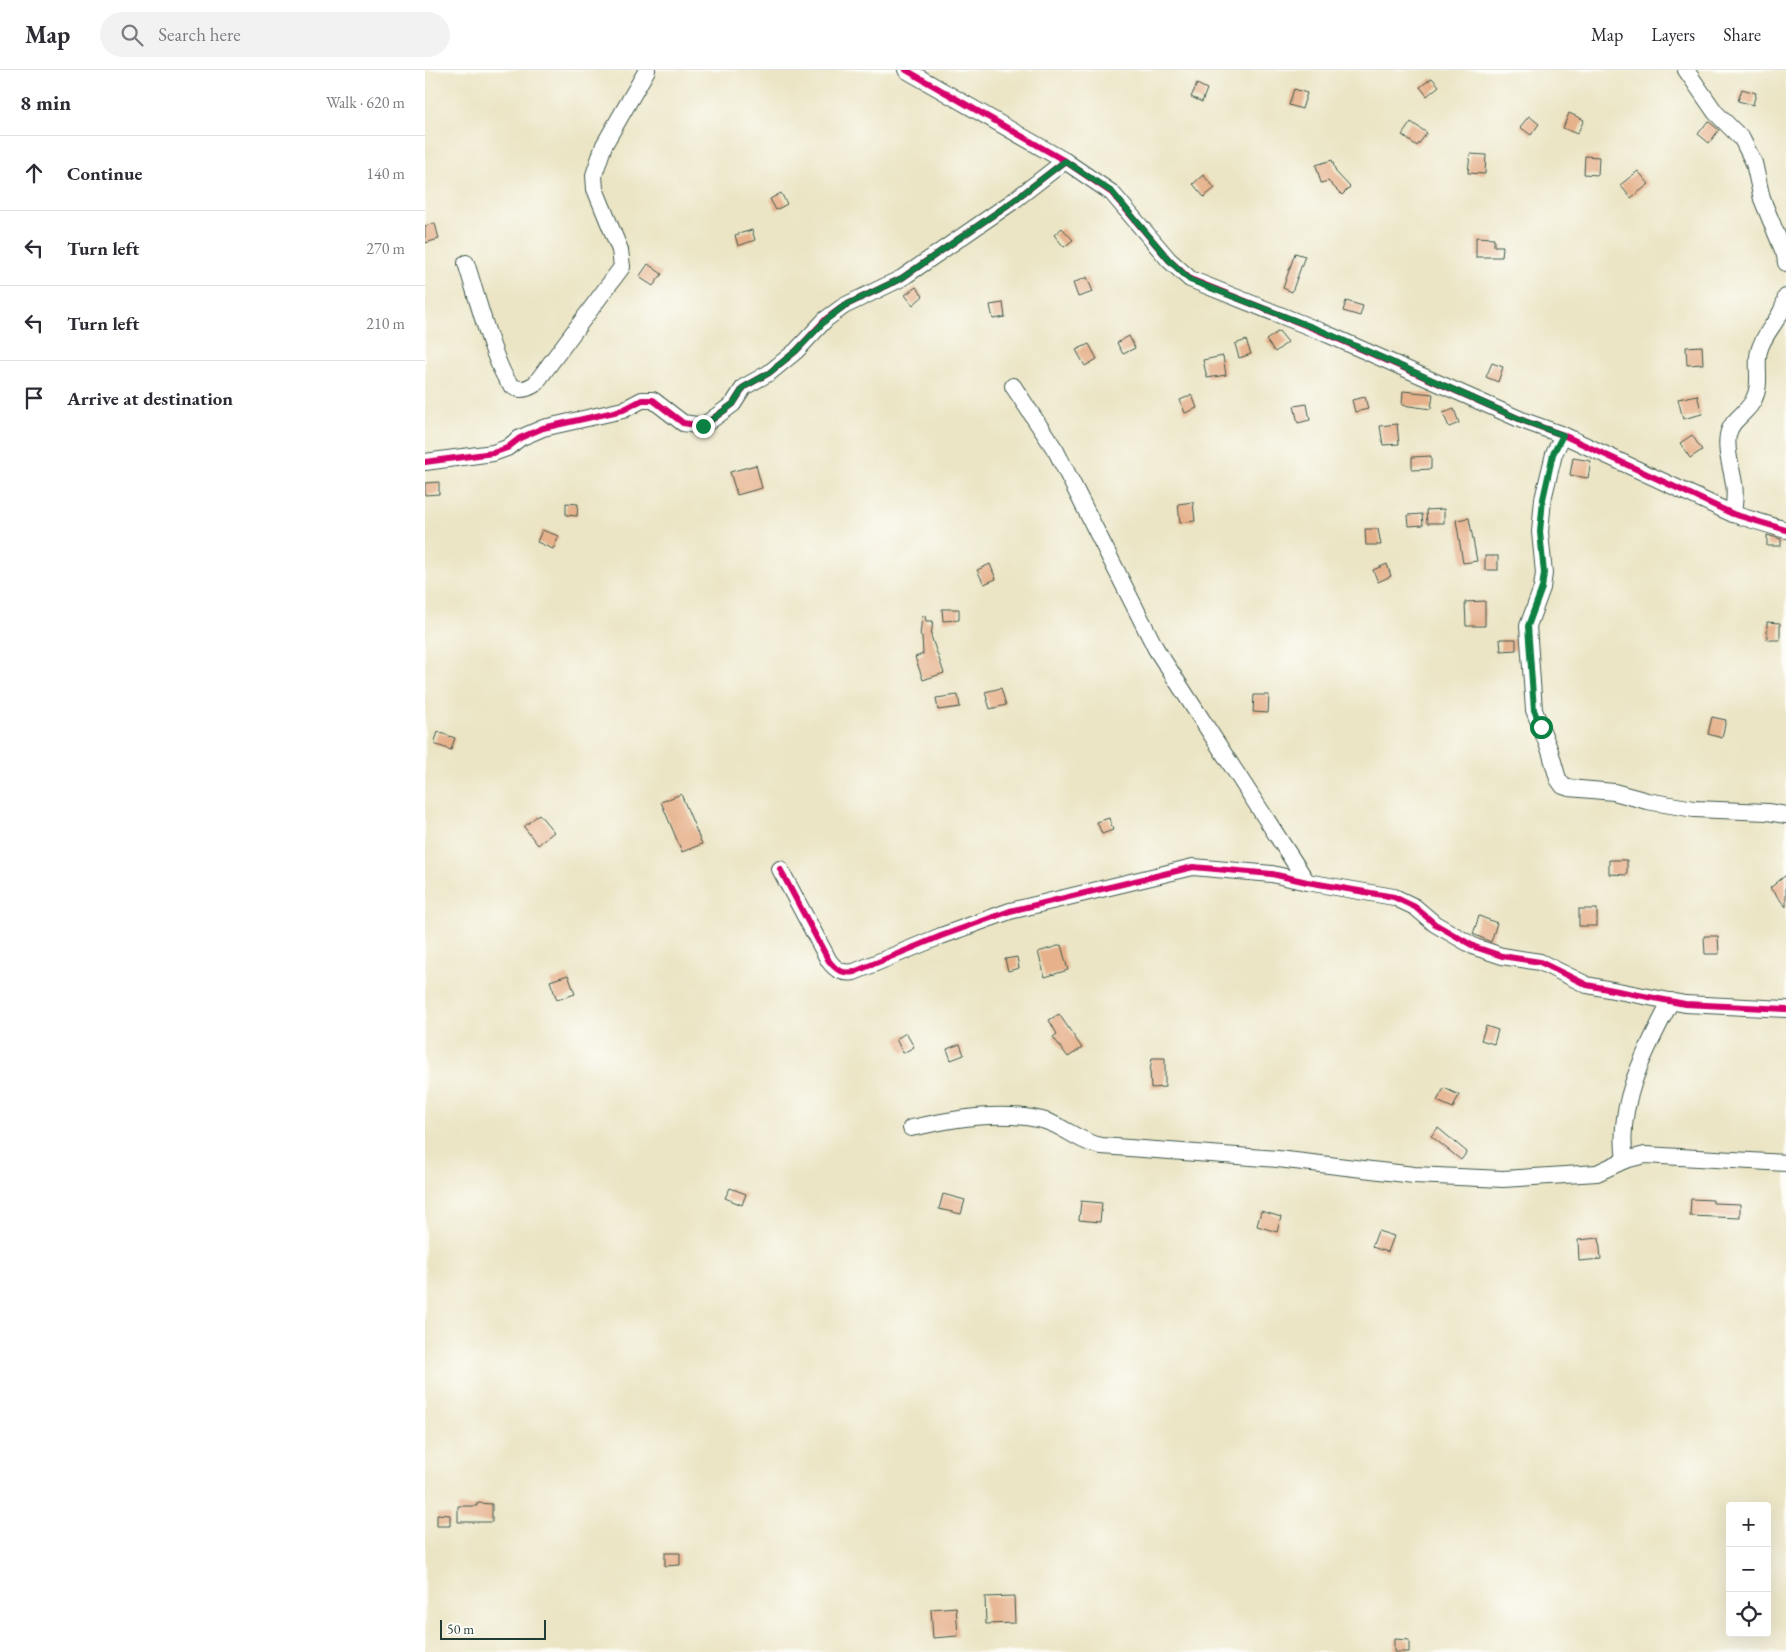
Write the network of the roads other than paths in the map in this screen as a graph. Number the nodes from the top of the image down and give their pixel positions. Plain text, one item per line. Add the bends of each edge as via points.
1 (647, 70) edge
2 (906, 70) edge
3 (1686, 70) edge
4 (1065, 161) junction
5 (466, 263) dead end
6 (1786, 263) edge
7 (1786, 297) edge
8 (1013, 386) dead end
9 (1563, 435) junction
10 (425, 462) edge
11 (1733, 514) junction
12 (1786, 530) edge
13 (1786, 815) edge
14 (780, 869) dead end
15 (1307, 882) junction
16 (1671, 1001) junction
17 (1786, 1009) edge
18 (911, 1128) dead end
19 (1625, 1160) junction
20 (1786, 1163) edge

1 - 5 street via 604,145 594,175 595,188 620,250 622,267 535,384 527,389 519,390 505,377
2 - 4 street
3 - 6 street via 1715,112 1743,139 1754,163 1762,199
4 - 9 street via 1112,192 1190,280 1320,330 1524,421
4 - 10 street via 902,278 844,306 796,351 769,373 744,387 733,404 703,426 683,423 653,400 642,400 623,410 543,428 507,448
7 - 11 street via 1780,317 1759,349 1756,396 1728,434 1727,449 1735,486
8 - 15 street via 1056,451 1156,649
9 - 11 street
9 - 13 street via 1553,454 1543,499 1540,532 1544,573 1528,626 1534,710 1558,779 1569,788 1614,792 1647,802 1694,809
11 - 12 street
14 - 15 street via 829,961 845,974 1010,911 1193,867 1272,874
15 - 16 street via 1394,897 1415,907 1435,924 1475,947 1502,956 1539,962 1587,985
16 - 17 street
16 - 19 street via 1637,1069 1623,1136
18 - 19 street via 963,1117 1009,1116 1043,1120 1092,1145 1278,1159 1414,1175 1503,1179 1597,1173
19 - 20 street via 1645,1155

